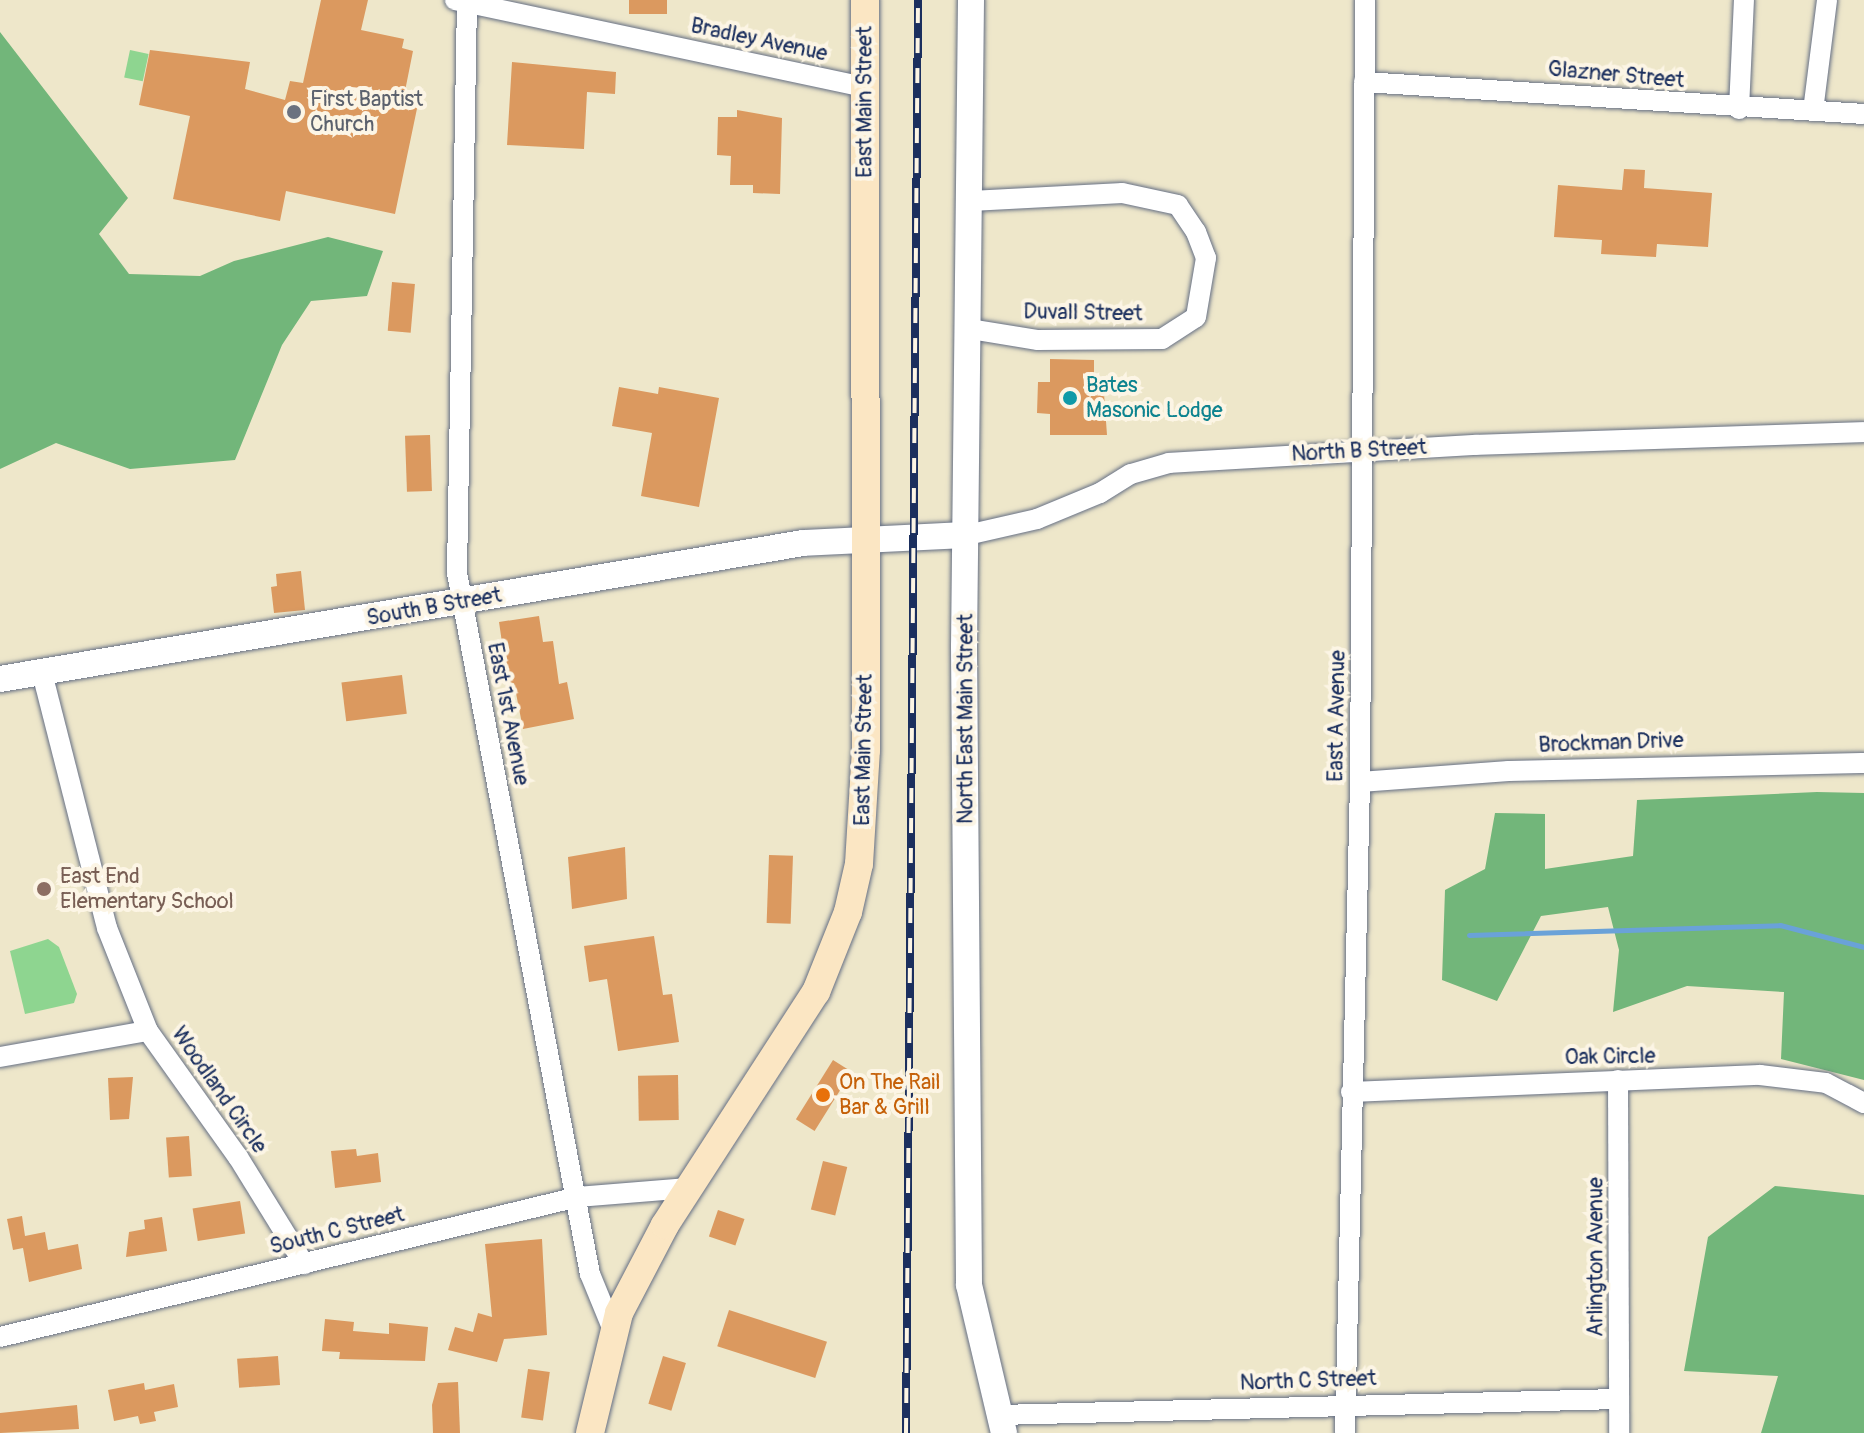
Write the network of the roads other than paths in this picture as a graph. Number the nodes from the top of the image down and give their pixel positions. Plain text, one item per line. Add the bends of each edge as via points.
1 (865, 0) edge
2 (971, 0) edge
3 (1365, 0) edge
4 (1744, 0) edge
5 (1827, 0) edge
6 (463, 1) edge
7 (1364, 82) junction
8 (865, 87) junction
9 (1739, 109) junction
10 (1813, 111) junction
11 (1864, 114) edge
12 (971, 201) junction
13 (970, 329) junction
14 (1864, 432) edge
15 (1364, 450) junction
16 (967, 535) junction
17 (868, 538) junction
18 (462, 602) junction
19 (42, 673) junction
20 (0, 679) edge
21 (1864, 763) edge
22 (1360, 782) junction
23 (148, 1031) junction
24 (0, 1057) edge
25 (1618, 1080) junction
26 (1351, 1092) junction
27 (1864, 1103) edge
28 (688, 1188) junction
29 (578, 1197) junction
30 (304, 1264) junction
31 (613, 1330) junction
32 (0, 1337) edge
33 (1619, 1399) junction
34 (1345, 1405) junction
35 (1001, 1424) edge
36 (590, 1433) edge
37 (1345, 1433) edge
38 (1619, 1433) edge

1 - 8 main road, East Main Street
2 - 12 street, North East Main Street
3 - 7 street, East A Avenue
4 - 9 street
5 - 10 street
6 - 8 street, Bradley Avenue
6 - 18 street, East 1st Avenue via 457,573
7 - 9 street, Glazner Street
7 - 15 street, East A Avenue
8 - 17 main road, East Main Street
9 - 10 street, Glazner Street
10 - 11 street, Glazner Street
12 - 13 street, North East Main Street
12 - 13 street, Duvall Street via 1122,193 1178,205 1206,258 1196,317 1162,339 1038,340
13 - 16 street, North East Main Street
14 - 15 street, North B Street
15 - 16 street, North B Street via 1169,463 1131,474 1037,519
15 - 22 street, East A Avenue
16 - 17 street, North B Street
16 - 35 street, North East Main Street via 969,1285
17 - 18 street, South B Street via 803,543
17 - 28 main road, East Main Street via 865,818 848,912 816,992
18 - 19 street, South B Street
18 - 29 street, East 1st Avenue
19 - 20 street, South B Street
19 - 23 street via 107,928
21 - 22 street, Brockman Drive via 1524,770
22 - 26 street, East A Avenue
23 - 24 street, Woodland Circle
23 - 30 street, Woodland Circle via 238,1157
25 - 26 street, Oak Circle
25 - 27 street, Oak Circle via 1760,1075 1826,1083
25 - 33 street, Arlington Avenue
26 - 34 street, East A Avenue
28 - 29 street, South C Street
28 - 31 main road, East Main Street via 639,1271
29 - 30 street, South C Street
29 - 31 street, East 1st Avenue via 590,1274
30 - 32 street, South C Street
31 - 36 main road, East Main Street
33 - 34 street, North C Street
33 - 38 street, Arlington Avenue
34 - 35 street, North C Street
34 - 37 street, East A Avenue

